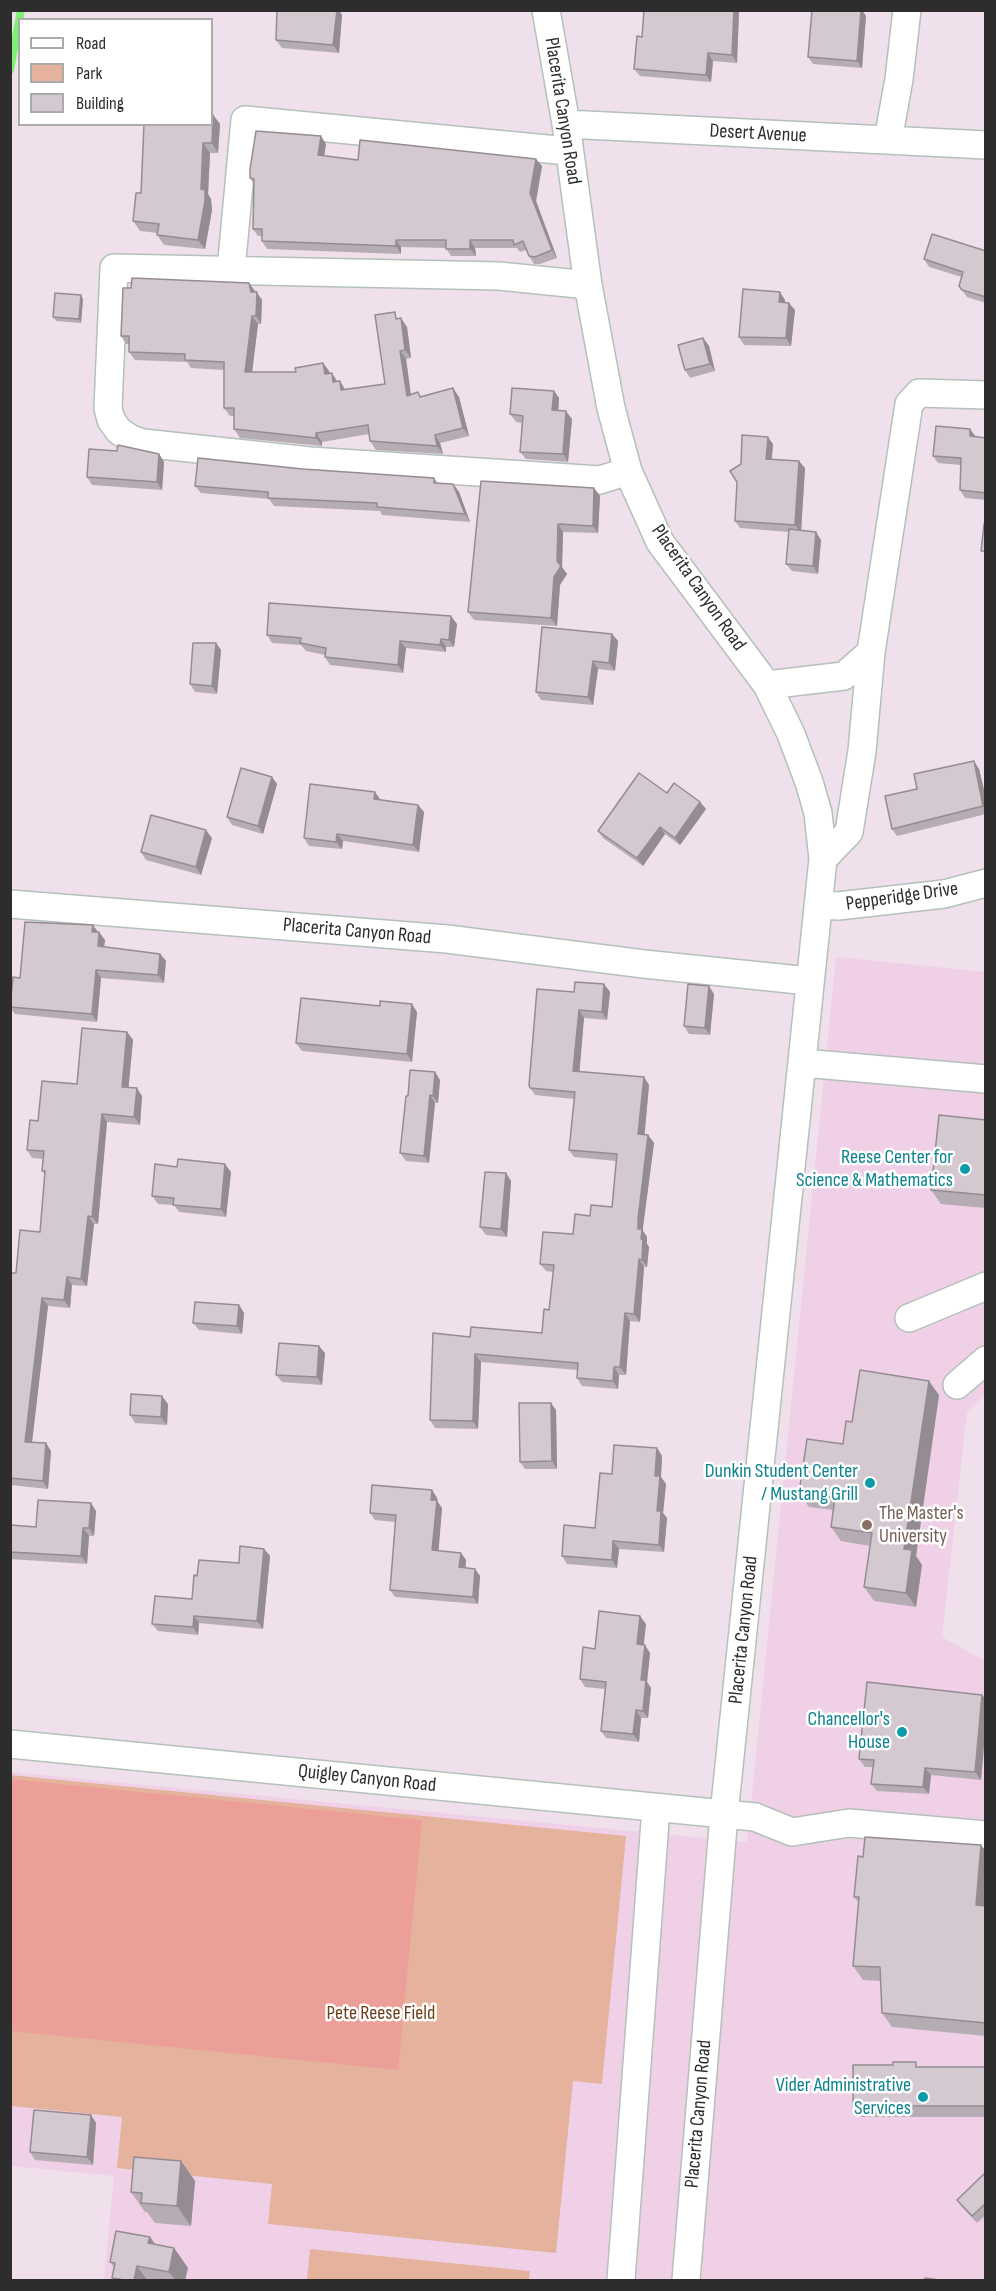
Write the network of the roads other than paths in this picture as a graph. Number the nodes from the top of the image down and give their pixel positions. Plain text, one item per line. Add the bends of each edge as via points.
1 (546, 10) edge
2 (907, 10) edge
3 (566, 124) junction
4 (888, 140) junction
5 (986, 145) edge
6 (568, 151) junction
7 (231, 270) junction
8 (588, 285) junction
9 (986, 396) edge
10 (628, 471) junction
11 (871, 652) junction
12 (767, 685) junction
13 (823, 859) junction
14 (986, 883) edge
15 (10, 904) edge
16 (818, 905) junction
17 (809, 981) junction
18 (803, 1063) junction
19 (986, 1079) edge
20 (986, 1286) edge
21 (909, 1318) dead end
22 (986, 1360) edge
23 (957, 1385) dead end
24 (10, 1744) edge
25 (657, 1808) junction
26 (724, 1814) junction
27 (986, 1835) edge
28 (621, 2280) edge
29 (686, 2280) edge

1 - 3 street, Placerita Canyon Road
2 - 4 street
3 - 4 street, Desert Avenue
3 - 6 street, Placerita Canyon Road
4 - 5 street, Desert Avenue
6 - 7 street via 245,120
6 - 8 street, Placerita Canyon Road
7 - 8 street via 499,276
7 - 10 street via 114,268 108,408 115,426 131,440 310,461 600,480
8 - 10 street, Placerita Canyon Road via 611,408
9 - 11 street via 919,393 909,405
10 - 12 street, Placerita Canyon Road via 660,542
11 - 12 street via 844,676
11 - 13 street via 862,751 849,832
12 - 13 street, Placerita Canyon Road via 809,782 818,813
13 - 16 street, Placerita Canyon Road
14 - 16 street, Pepperidge Drive via 944,894
15 - 17 street, Placerita Canyon Road via 447,939
16 - 17 street, Placerita Canyon Road
17 - 18 street, Placerita Canyon Road
18 - 19 street
18 - 26 street, Placerita Canyon Road
20 - 21 street
22 - 23 street
24 - 25 street, Quigley Canyon Road
25 - 26 street, Quigley Canyon Road
25 - 28 street
26 - 27 street, Quigley Canyon Road via 755,1817 792,1832 849,1823
26 - 29 street, Placerita Canyon Road

